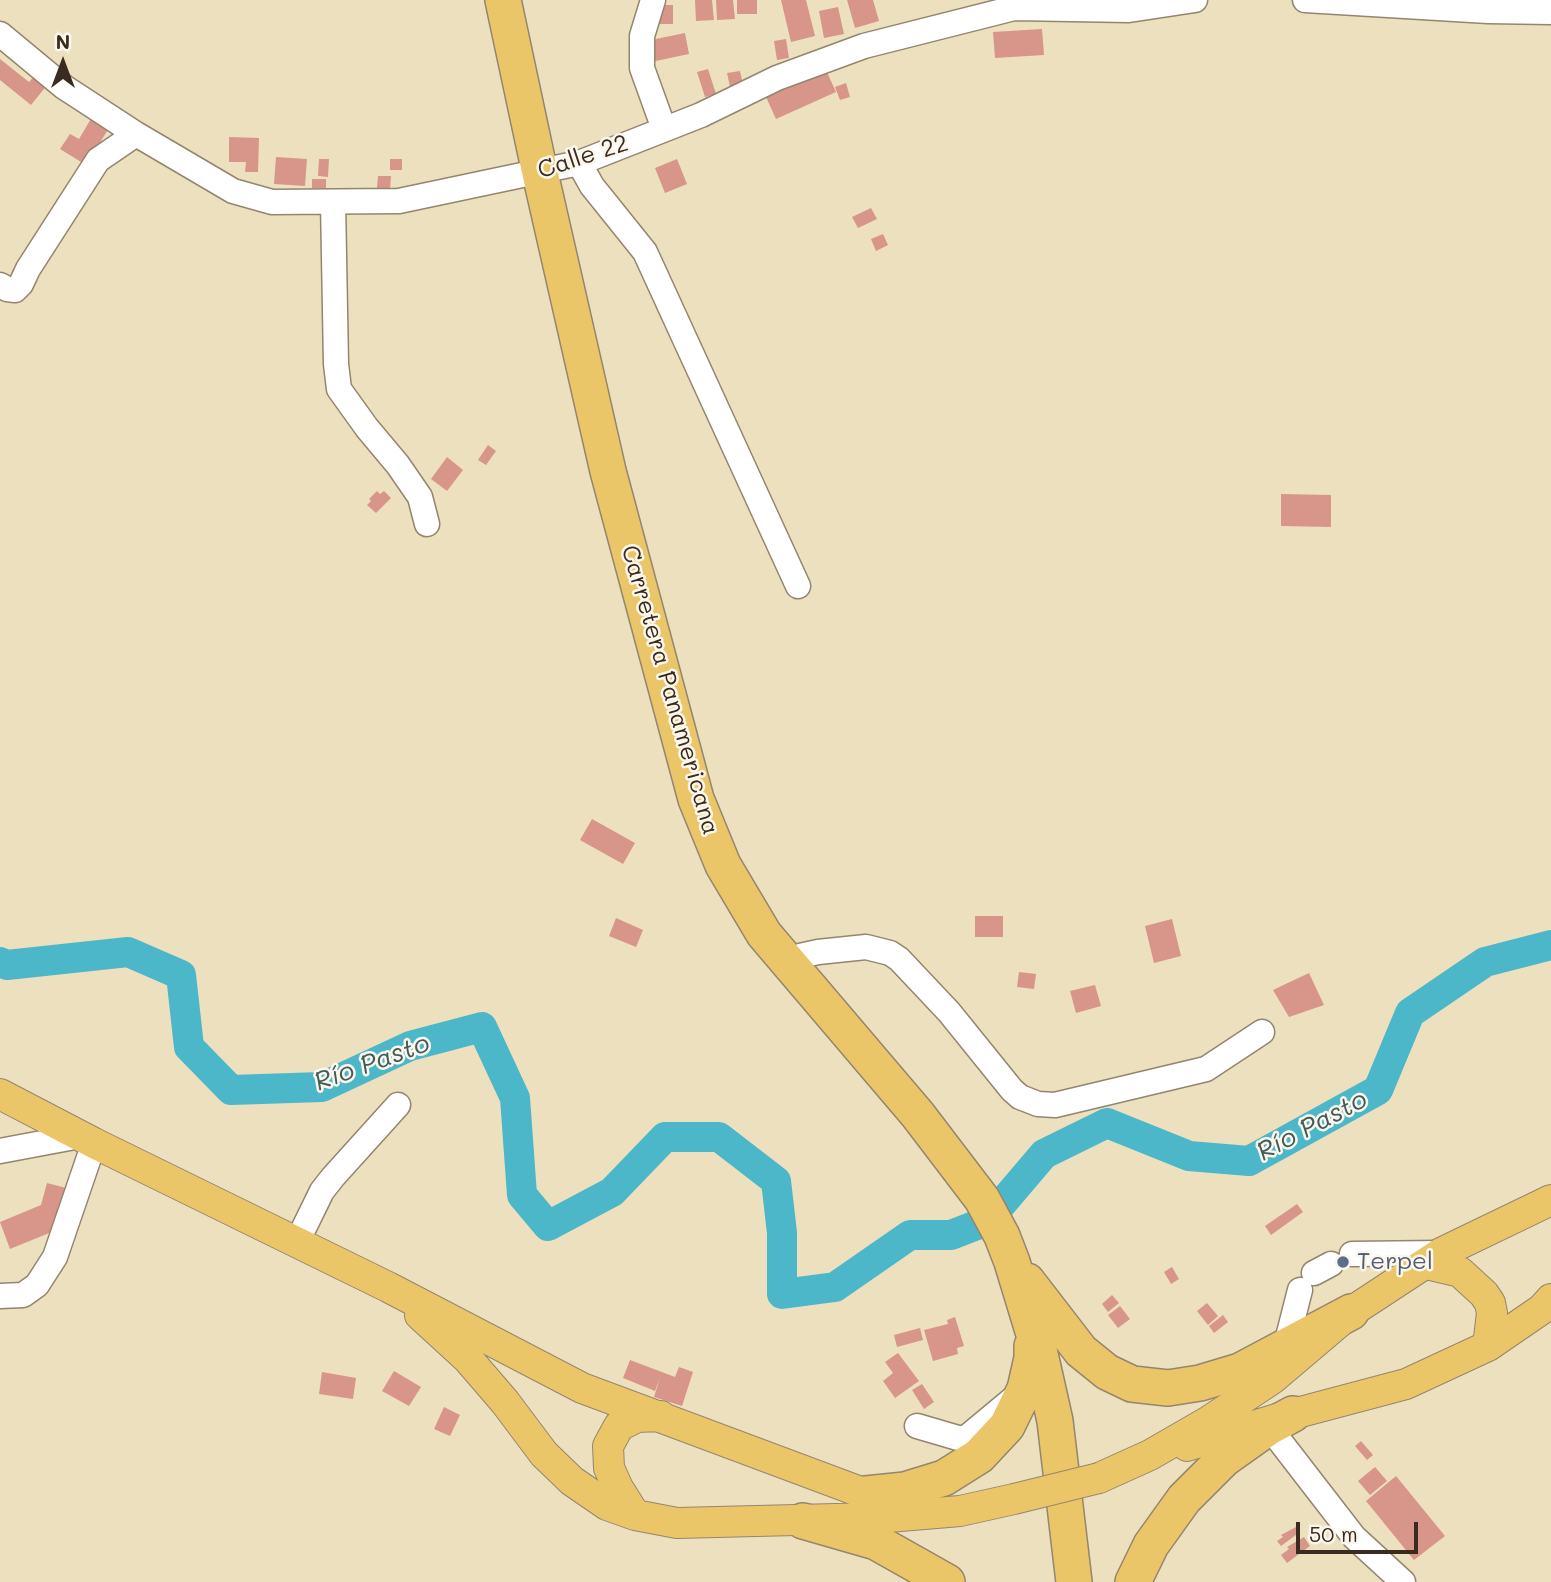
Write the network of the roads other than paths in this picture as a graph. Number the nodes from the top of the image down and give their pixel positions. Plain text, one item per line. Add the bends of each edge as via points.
1 (503, 0) edge
2 (653, 0) edge
3 (1195, 0) edge
4 (1306, 0) edge
5 (1551, 12) edge
6 (0, 34) edge
7 (664, 130) junction
8 (136, 134) junction
9 (579, 163) junction
10 (540, 173) junction
11 (333, 202) junction
12 (0, 285) edge
13 (427, 524) dead end
14 (799, 586) dead end
15 (789, 965) junction
16 (1262, 1032) dead end
17 (0, 1094) edge
18 (398, 1105) dead end
19 (87, 1140) junction
20 (0, 1151) edge
21 (1551, 1200) edge
22 (297, 1242) junction
23 (1007, 1249) junction
24 (1434, 1259) junction
25 (388, 1287) junction
26 (0, 1296) edge
27 (1551, 1299) edge
28 (1350, 1312) junction
29 (1031, 1325) junction
30 (1286, 1345) junction
31 (1488, 1346) junction
32 (1025, 1389) junction
33 (662, 1416) junction
34 (1281, 1420) junction
35 (917, 1426) dead end
36 (1150, 1455) junction
37 (866, 1494) junction
38 (936, 1513) junction
39 (635, 1515) junction
40 (803, 1521) junction
41 (945, 1581) edge
42 (1074, 1582) edge
43 (1133, 1582) edge
44 (1403, 1582) edge

1 - 10 highway, Carretera Panamericana
2 - 7 street via 642,36 642,68
3 - 7 street, Calle 22 via 1129,10 1014,8 864,46 777,78
4 - 5 street
6 - 8 street, Calle 22 via 64,87
7 - 9 street, Calle 22
8 - 11 street, Calle 22 via 233,191 272,202
8 - 12 street via 98,160 21,284 15,290
9 - 10 street, Calle 22
9 - 14 street via 645,252
10 - 11 street, Calle 22 via 399,201
10 - 15 highway, Carretera Panamericana via 608,471 696,799 723,865 764,934
11 - 13 street via 339,389 420,497
15 - 16 street via 800,956 818,952 866,947 890,953 949,1012 1012,1090 1038,1104 1055,1105 1206,1069
15 - 23 highway, Carretera Panamericana via 918,1115 982,1199
17 - 19 main road
18 - 22 street via 322,1191
19 - 20 street
19 - 22 main road
19 - 26 street via 55,1257 37,1285 23,1295
21 - 24 main road
22 - 25 main road
23 - 29 highway, Carretera Panamericana
23 - 30 highway via 1081,1351 1107,1372 1132,1384 1167,1388 1200,1383 1240,1371
24 - 28 main road
24 - 30 street via 1324,1270
24 - 31 main road via 1475,1283 1490,1303
25 - 33 main road via 583,1388
25 - 39 main road via 468,1359 544,1454 572,1481 607,1504
27 - 31 main road
28 - 30 highway
28 - 36 main road via 1272,1379
29 - 32 highway
29 - 42 highway, Carretera Panamericana via 1055,1421
31 - 34 main road via 1406,1384
32 - 35 street via 966,1438
32 - 37 highway via 1006,1426 979,1456 944,1478 905,1490
33 - 37 main road
33 - 39 main road via 637,1417 619,1426 608,1446 609,1468
34 - 36 main road
34 - 43 highway via 1224,1460 1184,1499
34 - 44 street via 1354,1537
36 - 38 main road, bridge via 1099,1478
37 - 38 main road
38 - 40 main road
39 - 40 main road via 677,1523
40 - 41 highway via 877,1542

